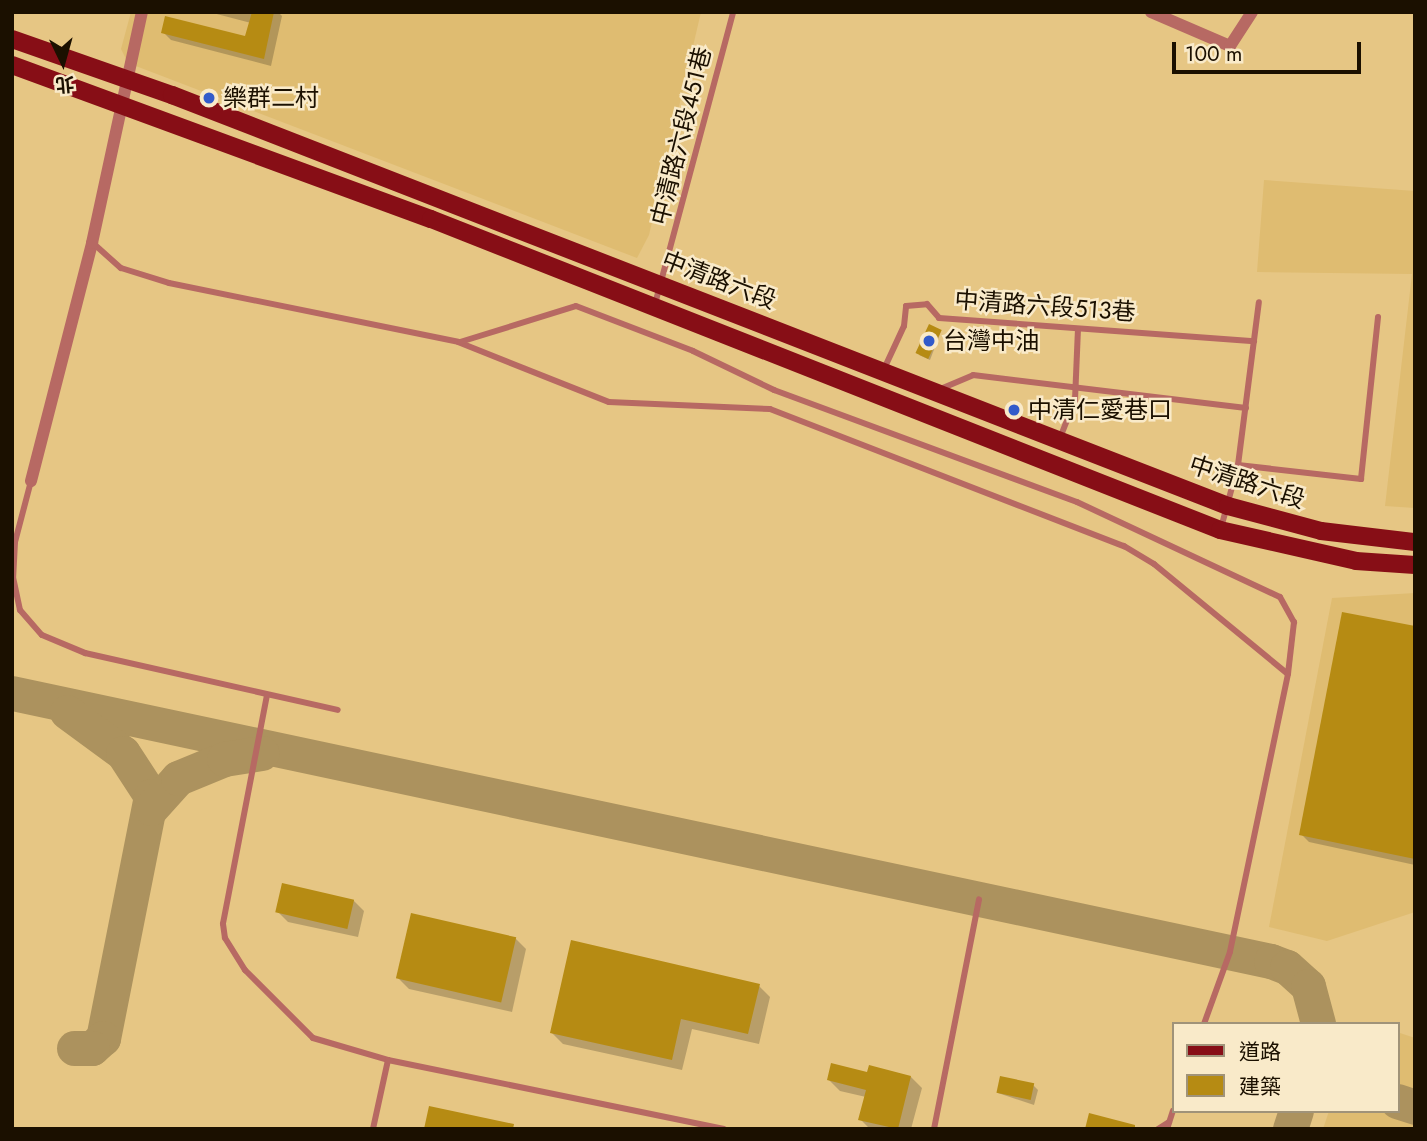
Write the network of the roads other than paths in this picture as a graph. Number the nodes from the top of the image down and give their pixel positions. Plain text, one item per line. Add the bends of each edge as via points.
1 (142, 12) edge
2 (733, 12) edge
3 (1151, 12) edge
4 (1252, 12) edge
5 (12, 39) edge
6 (12, 65) edge
7 (127, 79) junction
8 (122, 105) junction
9 (92, 243) junction
10 (663, 285) junction
11 (1259, 302) dead end
12 (654, 308) junction
13 (1378, 317) dead end
14 (1078, 329) junction
15 (1254, 341) junction
16 (458, 342) junction
17 (884, 369) junction
18 (1075, 390) junction
19 (936, 391) junction
20 (1246, 408) junction
21 (1059, 440) junction
22 (1238, 465) junction
23 (31, 481) joint
24 (1228, 506) junction
25 (1220, 530) junction
26 (1415, 542) edge
27 (1415, 565) edge
28 (1288, 674) junction
29 (267, 695) junction
30 (338, 710) dead end
31 (979, 899) dead end
32 (1205, 1022) edge
33 (388, 1059) junction
34 (1168, 1125) edge
35 (373, 1129) edge
36 (724, 1129) edge
37 (934, 1129) edge
38 (1157, 1129) edge

1 - 7 street
2 - 10 lane, 中清路六段451巷
3 - 4 street via 1230,46
5 - 7 main road, 中清路六段
6 - 8 main road, 中清路六段
7 - 8 street
7 - 10 main road, 中清路六段
8 - 9 street
8 - 12 main road, 中清路六段 via 431,219
9 - 16 lane via 121,268 169,283
9 - 23 street
10 - 12 lane, 中清路六段451巷
10 - 17 main road, 中清路六段
11 - 15 lane
12 - 25 main road, 中清路六段
13 - 22 lane via 1361,479
14 - 15 lane, 中清路六段513巷
14 - 17 lane, 中清路六段513巷 via 939,318 928,304 906,306 904,326
14 - 18 lane
15 - 20 lane
16 - 28 lane via 609,402 770,408 1124,546 1154,564
16 - 28 lane via 576,306 693,351 774,390 1077,502 1280,597 1294,622
17 - 19 main road, 中清路六段
18 - 19 lane via 973,375
18 - 20 lane
18 - 21 lane
19 - 21 main road, 中清路六段
20 - 22 lane
21 - 24 main road, 中清路六段
22 - 24 lane
23 - 29 lane via 15,542 13,577 20,610 42,635 85,653
24 - 25 lane
24 - 26 main road, 中清路六段 via 1321,531
25 - 27 main road, 中清路六段 via 1356,561
28 - 32 lane via 1230,952
29 - 30 lane
29 - 33 lane via 223,924 225,938 245,970 313,1038
31 - 37 lane
33 - 35 lane
33 - 36 lane
34 - 38 lane

